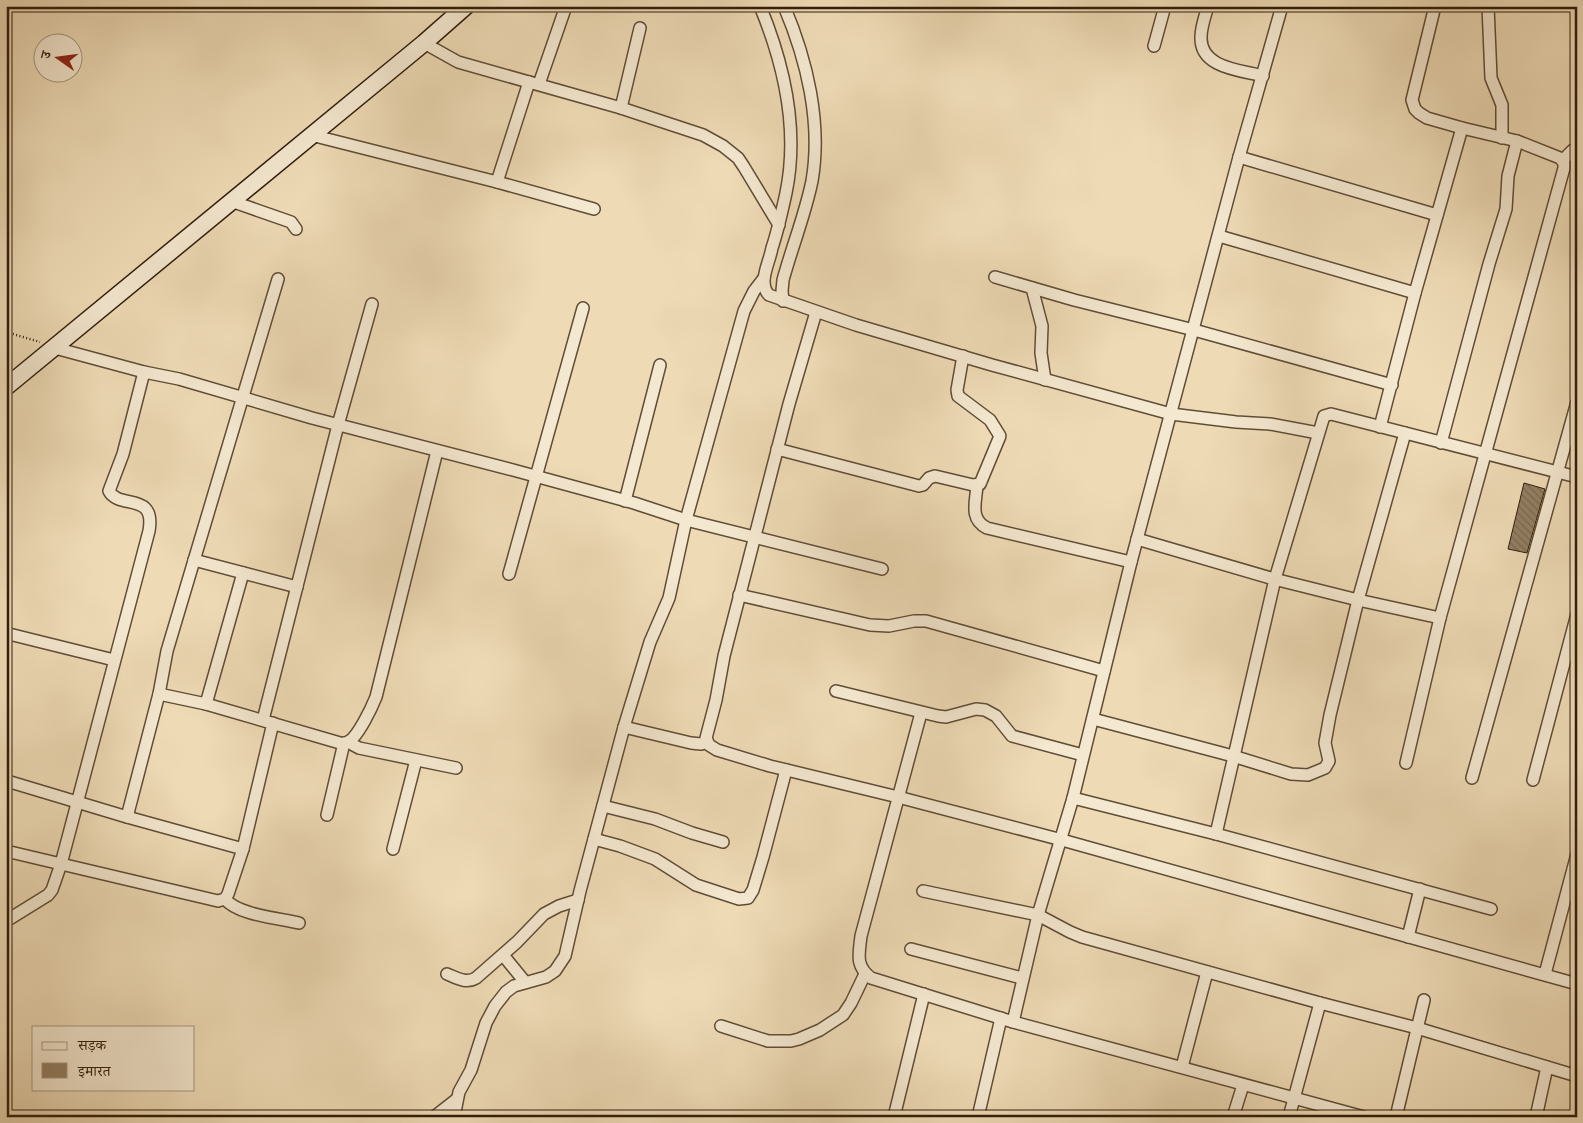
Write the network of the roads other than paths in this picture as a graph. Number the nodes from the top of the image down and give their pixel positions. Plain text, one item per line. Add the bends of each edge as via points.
1 (466, 6) edge
2 (566, 6) edge
3 (760, 6) edge
4 (784, 6) edge
5 (1165, 6) edge
6 (1208, 6) edge
7 (1282, 6) edge
8 (1434, 6) edge
9 (1488, 6) edge
10 (640, 28) dead end
11 (424, 44) junction
12 (1154, 46) dead end
13 (1263, 76) junction
14 (534, 83) junction
15 (621, 108) junction
16 (1462, 128) junction
17 (311, 136) junction
18 (1502, 138) junction
19 (1517, 141) junction
20 (1577, 149) edge
21 (1239, 157) junction
22 (1563, 160) junction
23 (497, 182) junction
24 (231, 201) junction
25 (594, 209) dead end
26 (1437, 215) junction
27 (779, 224) junction
28 (296, 229) dead end
29 (1219, 236) junction
30 (995, 277) dead end
31 (764, 278) junction
32 (278, 279) dead end
33 (1032, 288) junction
34 (1414, 294) junction
35 (784, 301) junction
36 (372, 304) dead end
37 (584, 308) dead end
38 (816, 312) junction
39 (1194, 330) junction
40 (55, 348) junction
41 (963, 356) junction
42 (660, 365) dead end
43 (144, 372) junction
44 (1045, 380) junction
45 (1392, 385) junction
46 (6, 388) edge
47 (241, 398) junction
48 (1577, 402) edge
49 (1171, 414) junction
50 (338, 425) junction
51 (1380, 427) junction
52 (1318, 433) junction
53 (1405, 433) junction
54 (1441, 443) junction
55 (778, 449) junction
56 (437, 452) junction
57 (1486, 453) junction
58 (1557, 472) junction
59 (536, 476) junction
60 (1577, 477) edge
61 (977, 486) junction
62 (625, 501) junction
63 (686, 520) junction
64 (754, 536) junction
65 (1137, 538) junction
66 (194, 560) junction
67 (1131, 562) junction
68 (882, 569) dead end
69 (243, 573) junction
70 (509, 574) dead end
71 (1275, 579) junction
72 (297, 587) junction
73 (739, 595) junction
74 (1358, 600) junction
75 (1577, 614) edge
76 (1440, 618) junction
77 (9, 634) dead end
78 (114, 660) junction
79 (1104, 671) junction
80 (836, 691) dead end
81 (159, 694) junction
82 (206, 704) junction
83 (921, 713) junction
84 (1093, 719) junction
85 (268, 722) junction
86 (624, 727) junction
87 (707, 742) junction
88 (346, 743) junction
89 (1083, 755) junction
90 (1234, 756) junction
91 (416, 760) junction
92 (1406, 763) dead end
93 (456, 768) dead end
94 (786, 770) junction
95 (1472, 778) dead end
96 (1533, 780) dead end
97 (8, 781) dead end
98 (898, 797) junction
99 (1073, 798) junction
100 (77, 801) junction
101 (603, 806) junction
102 (327, 815) dead end
103 (127, 817) junction
104 (1216, 834) junction
105 (594, 839) junction
106 (1062, 840) junction
107 (723, 842) dead end
108 (243, 849) junction
109 (393, 849) dead end
110 (6, 851) edge
111 (1577, 854) edge
112 (61, 864) junction
113 (1420, 889) junction
114 (923, 891) dead end
115 (224, 899) junction
116 (578, 900) junction
117 (1491, 909) dead end
118 (1038, 915) junction
119 (6, 922) edge
120 (299, 923) dead end
121 (1408, 937) junction
122 (911, 949) dead end
123 (504, 955) junction
124 (1207, 972) junction
125 (447, 974) dead end
126 (865, 974) junction
127 (1545, 974) junction
128 (1022, 978) junction
129 (524, 982) junction
130 (1577, 984) edge
131 (924, 994) junction
132 (1424, 1000) dead end
133 (1320, 1003) junction
134 (1007, 1020) junction
135 (720, 1026) dead end
136 (1417, 1028) junction
137 (1182, 1067) junction
138 (1547, 1067) junction
139 (1577, 1076) edge
140 (1243, 1085) junction
141 (1294, 1098) junction
142 (457, 1099) junction
143 (1361, 1116) edge
144 (434, 1117) edge
145 (454, 1117) edge
146 (894, 1117) edge
147 (978, 1117) edge
148 (1233, 1117) edge
149 (1289, 1117) edge
150 (1396, 1117) edge
151 (1536, 1117) edge

1 - 11 street
2 - 14 street
3 - 27 street via 779,61 791,139 790,167
4 - 35 street via 801,50 814,118 812,181 782,280
5 - 12 street
6 - 13 street via 1201,40 1206,55 1219,64
7 - 13 street
8 - 16 street via 1413,106 1427,118
9 - 18 street via 1491,78 1502,106
10 - 15 street
11 - 14 street via 458,62
11 - 17 street
13 - 21 street
14 - 15 street
14 - 23 street
15 - 27 street via 703,135 723,146 738,158
16 - 18 street
16 - 26 street
17 - 23 street
17 - 24 street
18 - 19 street
19 - 22 street
19 - 54 street via 1508,176 1506,209
20 - 22 street
21 - 26 street
21 - 29 street
22 - 57 street via 1562,178
23 - 25 street
24 - 28 street via 291,222
24 - 40 street
26 - 34 street
27 - 31 street
29 - 34 street
29 - 39 street
30 - 33 street
31 - 35 street via 768,295
31 - 63 street via 744,311
32 - 47 street
33 - 39 street
33 - 44 street via 1042,326
34 - 45 street
35 - 38 street
36 - 50 street
37 - 59 street
38 - 41 street
38 - 55 street
39 - 45 street
39 - 49 street
40 - 43 street
40 - 46 street
41 - 44 street
41 - 61 street via 958,396 990,420 1000,436
42 - 62 street
43 - 47 street
43 - 78 street via 109,491 114,497 140,505 150,518
44 - 49 street
45 - 51 street
47 - 50 street
47 - 66 street
48 - 58 street
49 - 52 street via 1270,424
49 - 65 street
50 - 56 street
50 - 72 street
51 - 52 street via 1327,414
51 - 53 street
52 - 71 street
53 - 54 street
53 - 74 street
54 - 57 street
55 - 61 street via 919,486 935,476
55 - 64 street
56 - 59 street
56 - 88 street via 376,697 353,738
57 - 58 street
57 - 76 street
58 - 60 street
58 - 95 street
59 - 62 street
59 - 70 street
61 - 67 street via 975,514 980,525
62 - 63 street
63 - 64 street
63 - 86 street via 669,598 650,642
64 - 68 street
64 - 73 street
65 - 67 street
65 - 71 street
66 - 69 street
66 - 81 street via 167,651
67 - 79 street
69 - 72 street
69 - 82 street
71 - 74 street
71 - 90 street
72 - 85 street
73 - 79 street via 870,625 926,621
73 - 87 street via 707,730
74 - 76 street
74 - 90 street via 1327,730 1325,747 1329,761 1325,768 1308,775 1291,774
75 - 96 street
76 - 92 street
77 - 78 street
78 - 100 street
79 - 84 street
80 - 83 street
81 - 82 street
81 - 103 street
82 - 85 street
83 - 89 street via 946,717 976,709 985,710 996,716 1012,736
83 - 98 street
84 - 89 street
84 - 90 street
85 - 88 street
85 - 108 street
86 - 87 street via 691,743
86 - 101 street
87 - 94 street via 717,750
88 - 91 street
88 - 102 street
89 - 99 street
90 - 104 street
91 - 93 street
91 - 109 street
94 - 98 street
94 - 105 street via 765,851 748,898 739,899 696,884 655,859
97 - 100 street
98 - 106 street
98 - 126 street via 862,936 859,954
99 - 104 street
99 - 106 street
100 - 103 street
100 - 112 street
101 - 105 street
101 - 107 street
103 - 108 street
104 - 113 street
105 - 116 street
106 - 118 street
106 - 121 street
108 - 115 street
110 - 112 street
111 - 127 street
112 - 115 street via 218,901
112 - 119 street via 48,895
113 - 117 street
113 - 121 street
114 - 118 street
115 - 120 street via 241,910
116 - 123 street via 544,914
116 - 129 street via 562,963 546,977
118 - 124 street via 1082,937
118 - 128 street
121 - 127 street
122 - 128 street
123 - 125 street via 470,981
123 - 129 street
124 - 133 street
124 - 137 street
126 - 131 street
126 - 135 street via 843,1015 799,1039 768,1041
127 - 130 street
128 - 134 street
129 - 142 street via 506,992 491,1012
131 - 134 street
131 - 146 street
132 - 136 street
133 - 136 street
133 - 141 street
134 - 137 street
134 - 147 street
136 - 138 street
136 - 150 street
137 - 140 street
138 - 139 street
138 - 151 street
140 - 141 street
140 - 148 street
141 - 143 street
141 - 149 street
142 - 144 street
142 - 145 street

